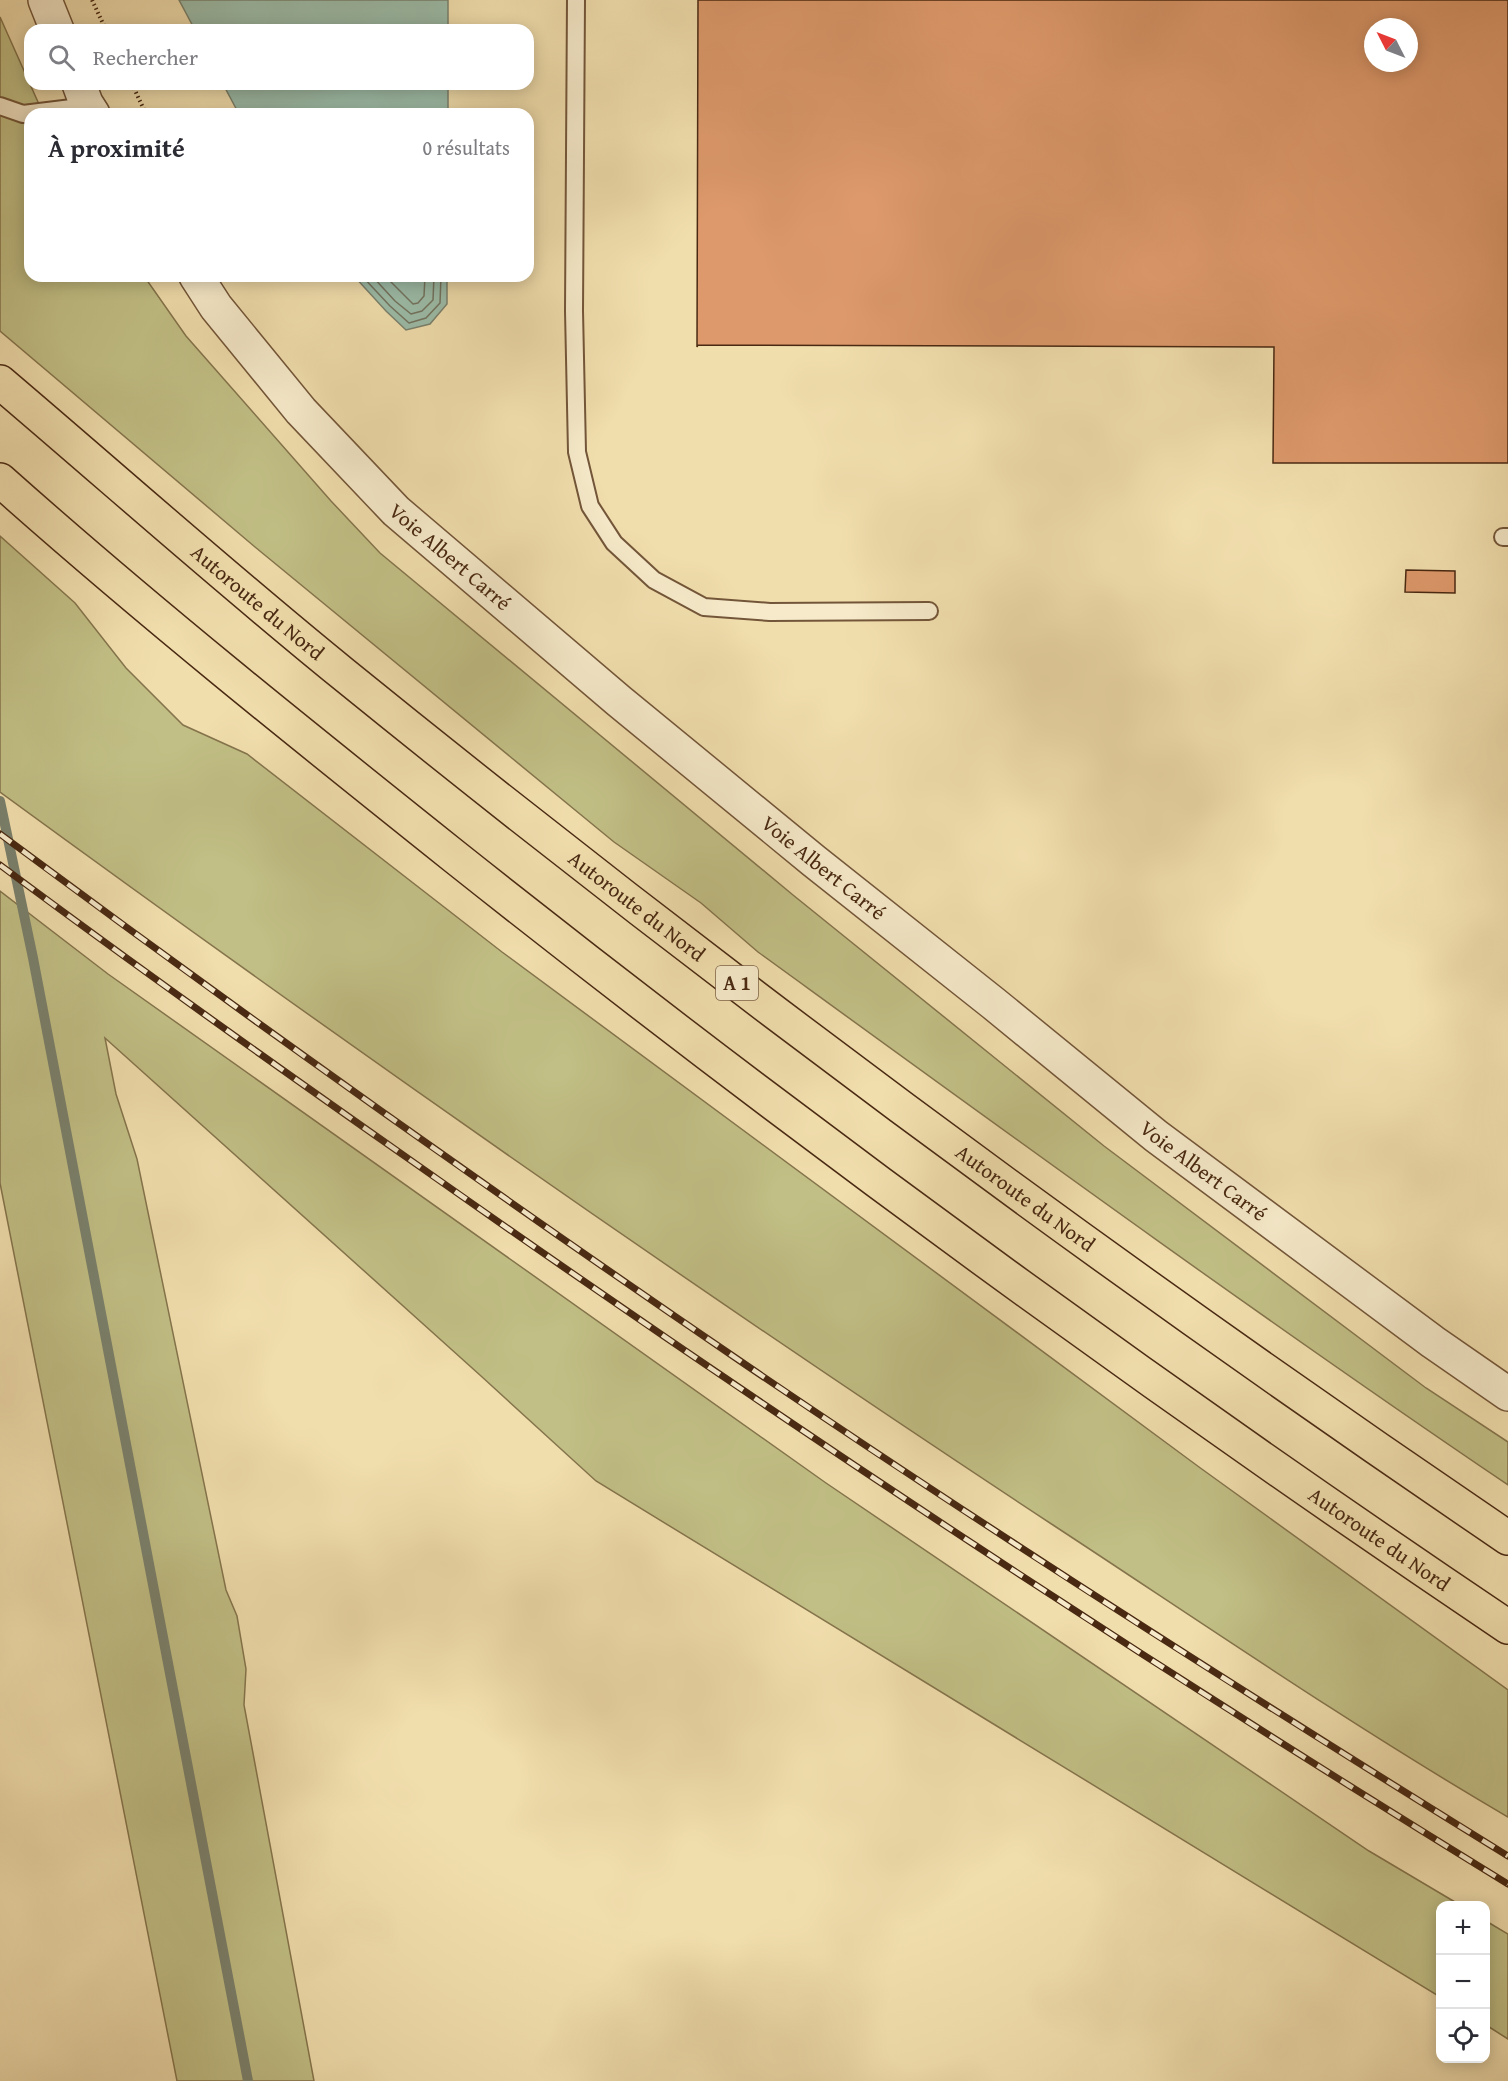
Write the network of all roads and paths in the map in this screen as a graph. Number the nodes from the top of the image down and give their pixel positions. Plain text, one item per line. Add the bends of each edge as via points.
1 (45, 0) edge
2 (92, 0) edge
3 (576, 0) edge
4 (55, 24) edge
5 (103, 24) edge
6 (135, 90) edge
7 (86, 100) edge
8 (0, 106) edge
9 (72, 108) edge
10 (143, 108) edge
11 (24, 114) edge
12 (200, 282) edge
13 (0, 382) edge
14 (0, 480) edge
15 (929, 611) dead end
16 (1508, 1394) edge
17 (1508, 1538) edge
18 (1508, 1627) edge

1 - 4 street
2 - 5 path
3 - 15 lane via 577,452 590,507 614,543 654,580 704,607 770,612
6 - 10 path
7 - 9 lane
8 - 11 lane
12 - 16 street, Voie Albert Carré via 301,411 396,511 619,701 1156,1136
13 - 17 highway, Autoroute du Nord / A 1 via 339,670 636,905 1059,1224
14 - 18 highway, Autoroute du Nord via 394,808 708,1054 1111,1353

